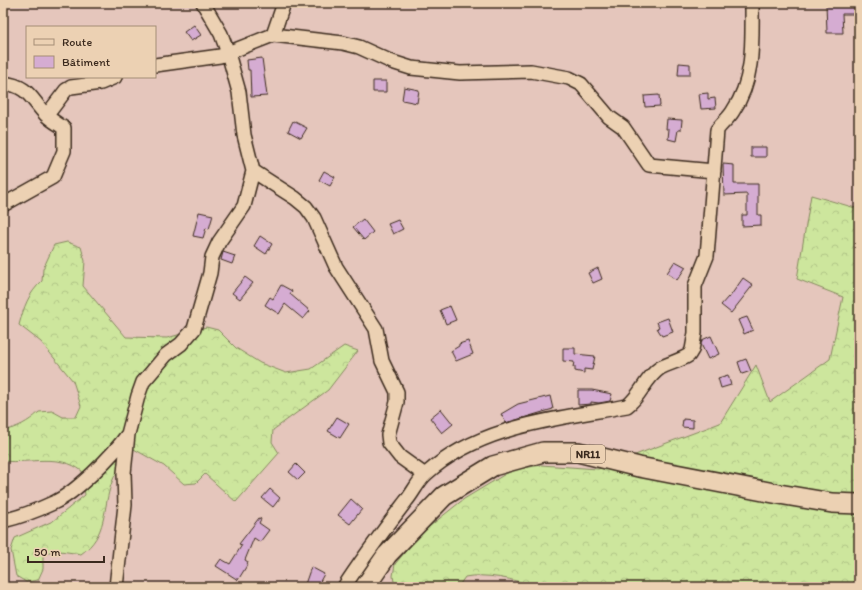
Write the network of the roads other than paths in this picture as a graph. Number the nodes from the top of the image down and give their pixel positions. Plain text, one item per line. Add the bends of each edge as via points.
1 (203, 3) edge
2 (284, 3) edge
3 (752, 3) edge
4 (273, 35) junction
5 (228, 54) junction
6 (156, 65) edge
7 (114, 78) edge
8 (3, 83) edge
9 (47, 115) junction
10 (254, 171) junction
11 (714, 171) junction
12 (3, 205) edge
13 (128, 434) junction
14 (425, 475) junction
15 (859, 504) edge
16 (3, 521) edge
17 (116, 587) edge
18 (344, 587) edge
19 (365, 587) edge

1 - 5 street via 222,34
2 - 4 street
3 - 11 street via 754,42 750,64 739,101 717,130
4 - 5 street
4 - 11 street via 343,43 411,68 460,73 531,72 569,78 581,84 610,117 623,127 649,165
5 - 6 street
5 - 10 street via 239,92 244,135
7 - 9 street via 101,83 71,87
8 - 9 street via 16,84 27,91
9 - 12 street via 64,128 64,151 53,178
10 - 13 street via 244,206 212,256 194,329 181,344 166,355 143,382
10 - 14 street via 295,198 314,218 336,267 376,329 382,361 398,397 388,435 389,443 400,457
11 - 14 street via 707,256 695,286 695,333 689,355 660,368 634,401 627,406 556,419 492,435 470,445
13 - 16 street via 118,448 76,488 54,503
13 - 17 street via 124,473 125,505
14 - 18 street via 367,550
15 - 19 highway, NR11 via 832,503 779,494 639,467 578,452 543,452 493,466 444,496 388,555

